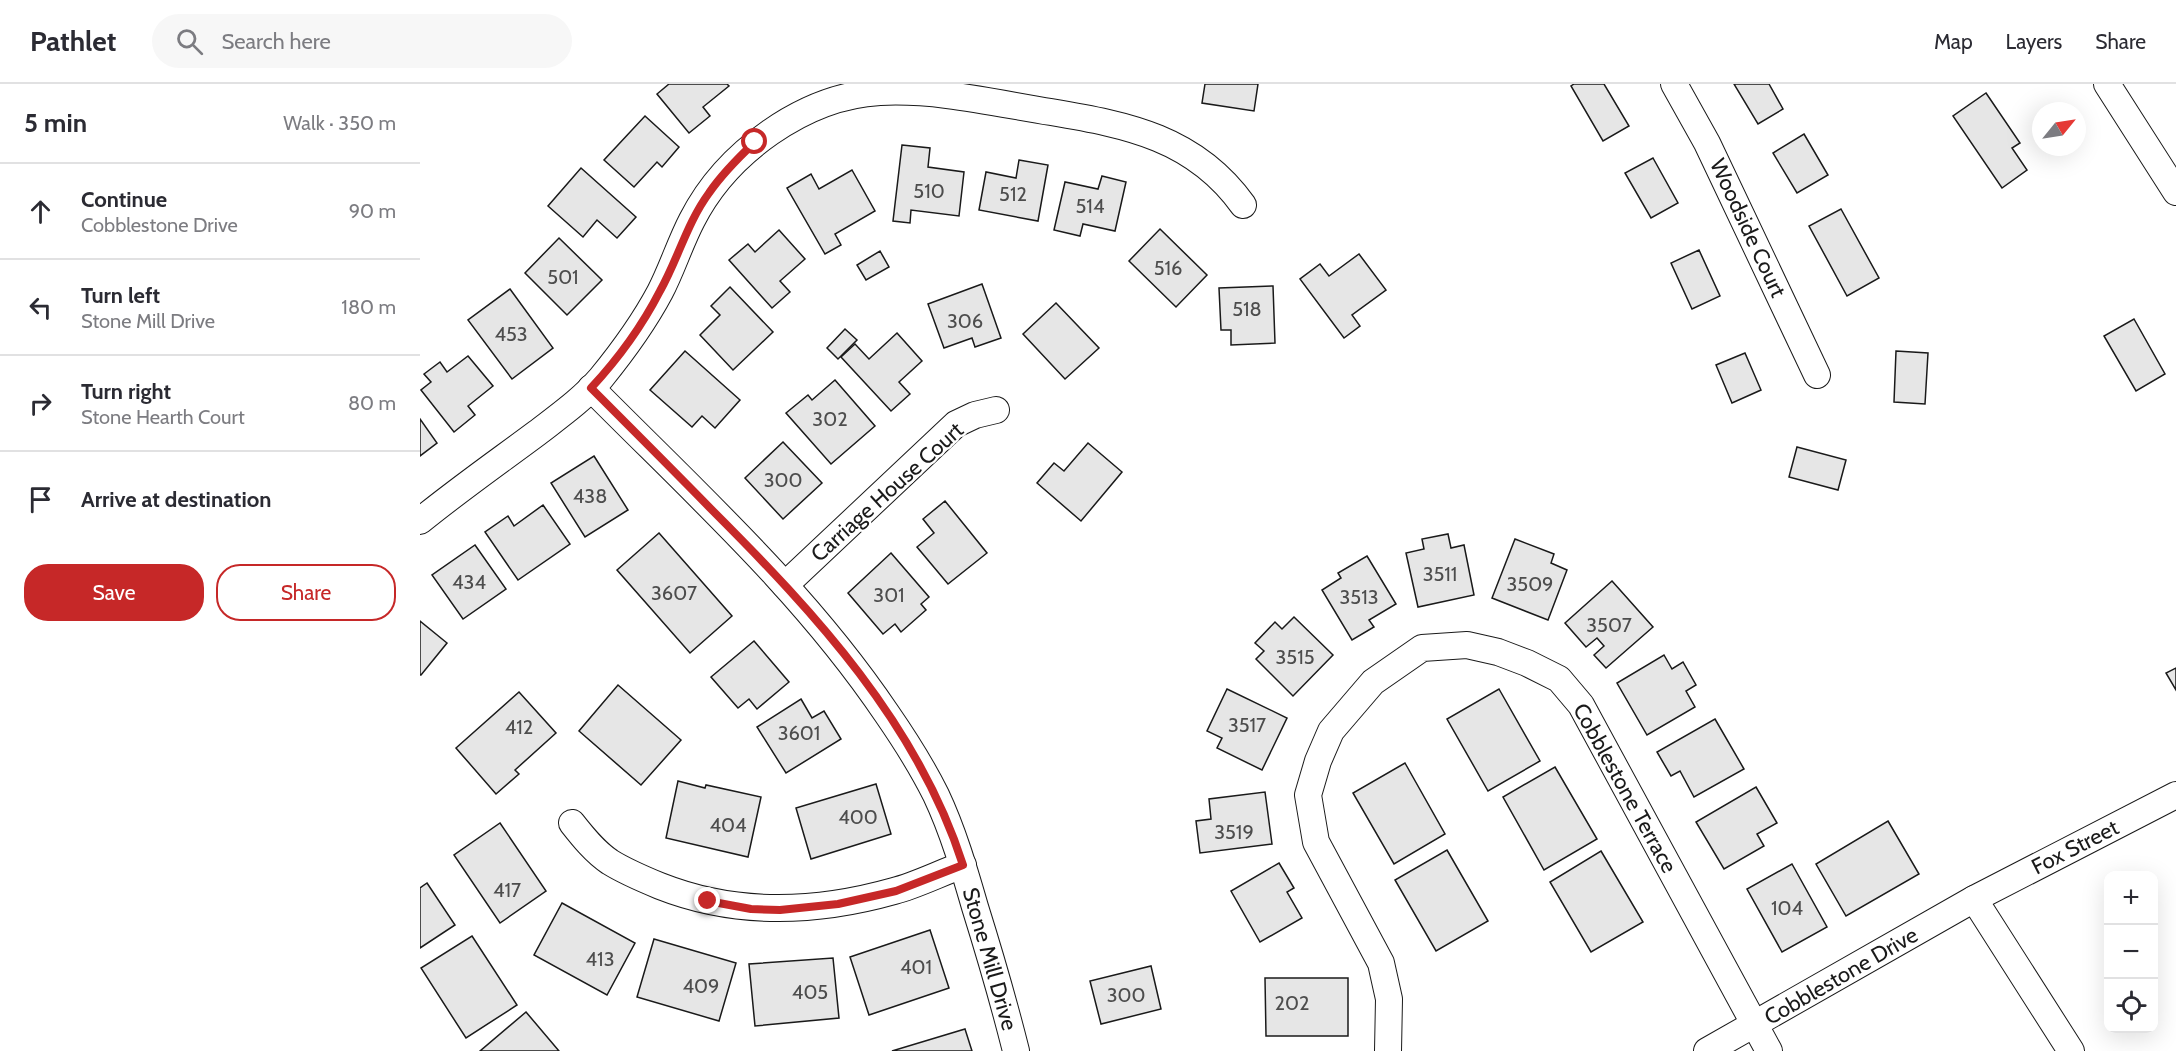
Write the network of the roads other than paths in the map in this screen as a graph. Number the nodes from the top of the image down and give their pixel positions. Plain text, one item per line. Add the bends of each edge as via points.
1 (1674, 84) edge
2 (2107, 84) edge
3 (2176, 192) edge
4 (1243, 205) dead end
5 (1817, 375) dead end
6 (591, 388) junction
7 (996, 410) dead end
8 (420, 521) edge
9 (785, 585) junction
10 (2176, 795) edge
11 (572, 823) dead end
12 (963, 865) junction
13 (1974, 899) junction
14 (1756, 1024) junction
15 (1016, 1051) edge
16 (1388, 1051) edge
17 (1707, 1051) edge
18 (1769, 1051) edge
19 (2071, 1051) edge

1 - 5 street, Woodside Court via 1707,143
2 - 3 street
4 - 6 street via 1201,162 1182,149 1107,122 918,92 877,92 840,100 771,131 732,164 693,218 661,291 637,330
6 - 8 street
6 - 9 street, Stone Mill Drive
7 - 9 street, Carriage House Court via 956,424
9 - 12 street, Stone Mill Drive via 871,689 911,749 936,795
10 - 13 street, Fox Street
11 - 12 street via 609,861 635,876 696,898 751,909 838,904 896,891
12 - 15 street, Stone Mill Drive
13 - 14 street, Cobblestone Drive
13 - 19 street
14 - 16 street, Cobblestone Terrace via 1581,705 1559,679 1498,652 1467,645 1422,648 1373,682 1331,731 1308,795 1316,842 1381,963 1389,999
14 - 17 street, Cobblestone Drive
14 - 18 street, Cobblestone Terrace

